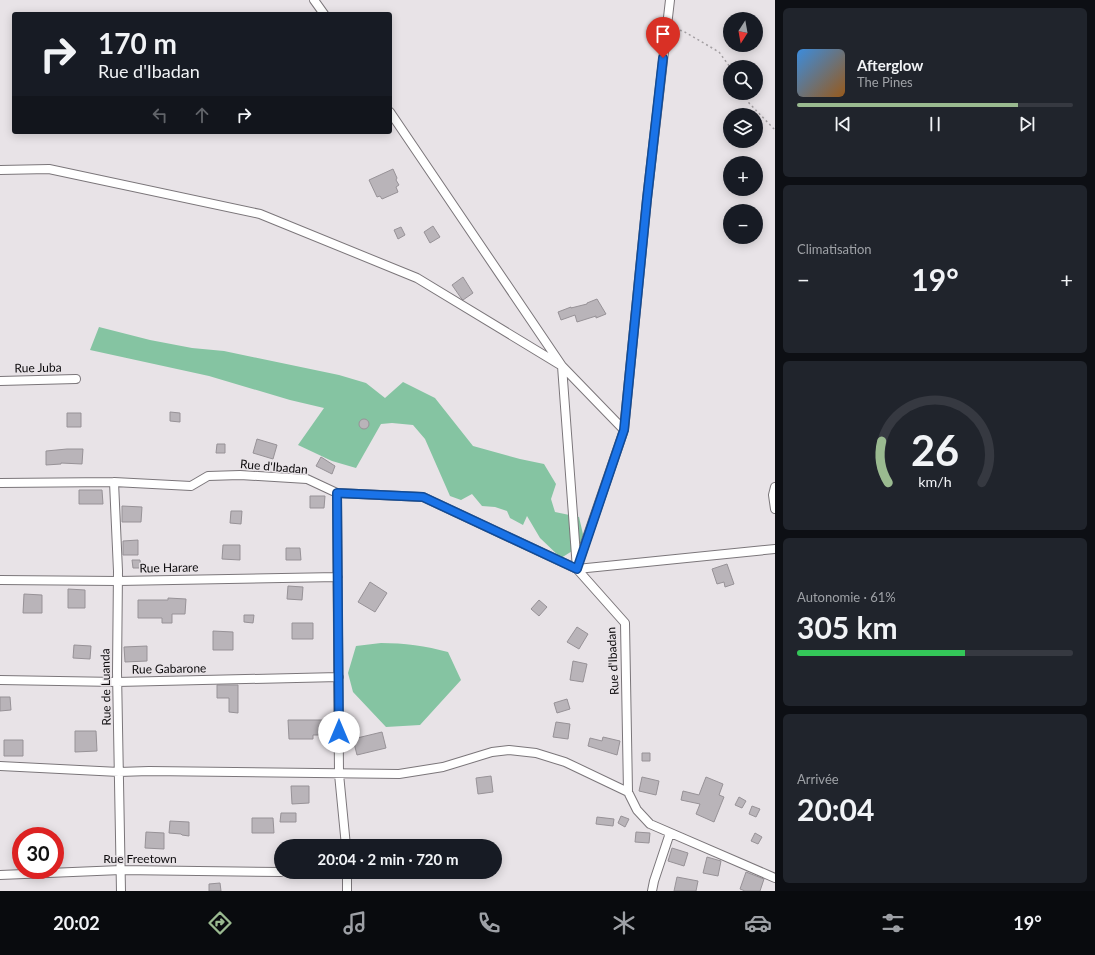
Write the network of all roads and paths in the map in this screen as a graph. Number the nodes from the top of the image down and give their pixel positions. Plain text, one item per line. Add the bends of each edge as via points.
1 (314, 0) edge
2 (670, 0) edge
3 (323, 12) edge
4 (667, 27) junction
5 (725, 60) edge
6 (748, 100) edge
7 (392, 115) edge
8 (775, 130) edge
9 (0, 170) edge
10 (562, 366) junction
11 (76, 379) dead end
12 (0, 381) edge
13 (624, 430) junction
14 (114, 482) junction
15 (0, 483) edge
16 (775, 487) edge
17 (337, 493) junction
18 (775, 509) edge
19 (775, 549) edge
20 (577, 569) junction
21 (338, 577) junction
22 (0, 580) edge
23 (118, 581) junction
24 (339, 677) junction
25 (0, 680) edge
26 (117, 682) junction
27 (0, 766) edge
28 (119, 772) junction
29 (339, 774) junction
30 (628, 792) junction
31 (670, 833) junction
32 (345, 839) edge
33 (120, 870) junction
34 (274, 872) edge
35 (0, 875) edge
36 (775, 878) edge
37 (348, 879) edge
38 (121, 891) edge
39 (347, 891) edge
40 (652, 891) edge

1 - 3 street
2 - 4 street
4 - 5 path via 682,31 719,52
4 - 13 street
6 - 8 path
7 - 10 street
9 - 10 street via 49,169 260,214 417,278
10 - 13 street
10 - 20 street
11 - 12 street, Rue Juba
13 - 20 street
14 - 15 street, Rue d'Ibadan
14 - 17 street, Rue d'Ibadan via 191,486 208,476 240,475 307,479
14 - 23 street, Rue de Luanda
16 - 18 street
17 - 20 street, Rue d'Ibadan via 423,497
17 - 21 street
19 - 20 street
20 - 30 street, Rue d'Ibadan via 625,624
21 - 23 street, Rue Harare
21 - 24 street
22 - 23 street, Rue Harare
23 - 26 street, Rue de Luanda
24 - 26 street, Rue Gabarone
24 - 29 street
25 - 26 street, Rue Gabarone
26 - 28 street, Rue de Luanda
27 - 28 street
28 - 29 street
28 - 33 street, Rue de Luanda
29 - 30 street via 399,774 443,767 492,752 509,750 536,753 565,762
29 - 32 street
30 - 31 street via 637,810 650,824
31 - 36 street
31 - 40 street
33 - 34 street, Rue Freetown
33 - 35 street, Rue Freetown
33 - 38 street, Rue de Luanda
37 - 39 street

